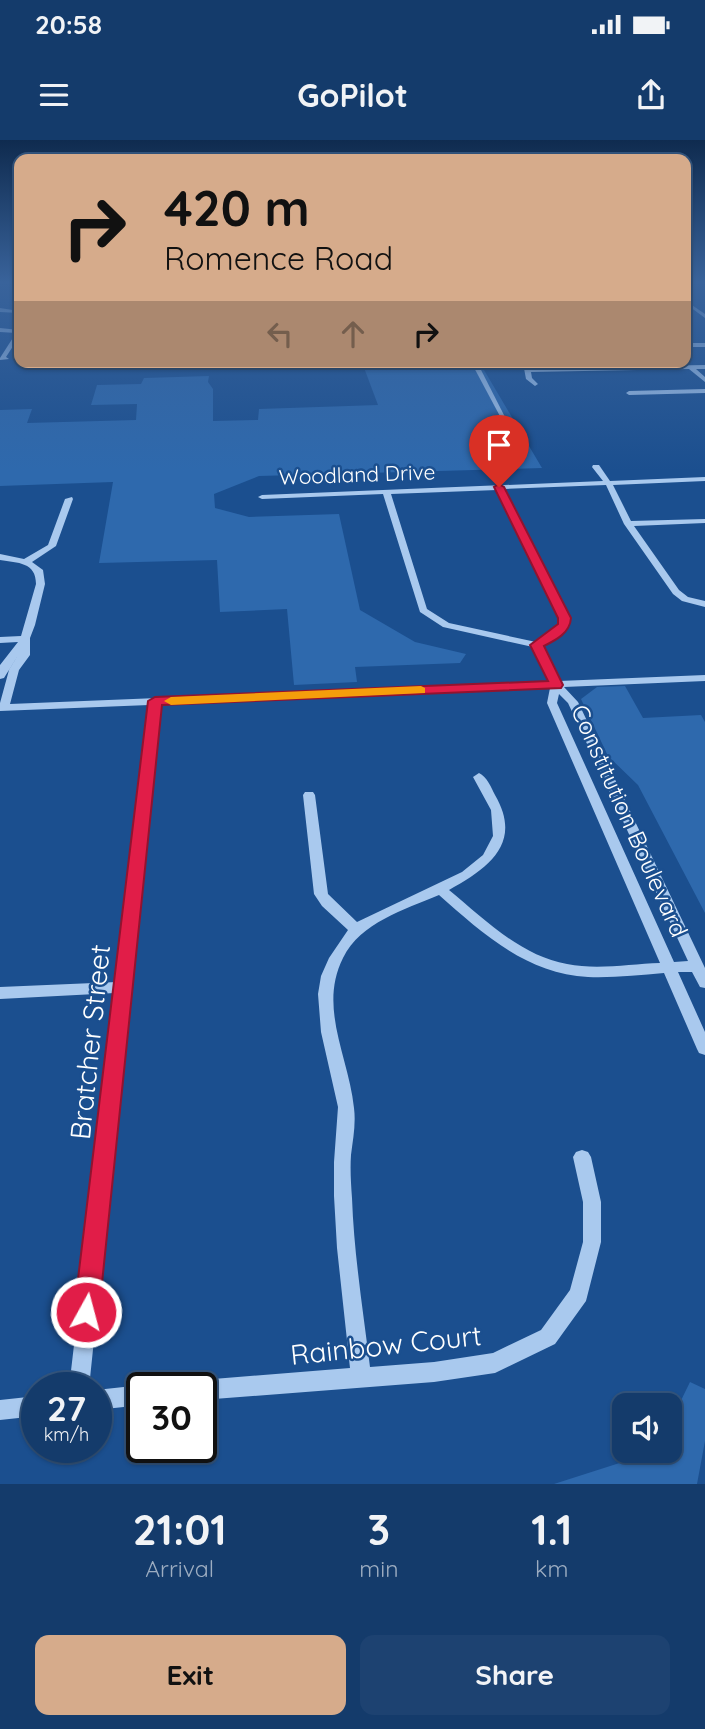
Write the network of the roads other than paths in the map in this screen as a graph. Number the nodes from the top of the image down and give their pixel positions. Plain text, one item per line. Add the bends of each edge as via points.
1 (11, 345) edge
2 (6, 361) edge
3 (477, 368) edge
4 (527, 368) edge
5 (691, 368) edge
6 (705, 380) edge
7 (535, 384) dead end
8 (705, 391) edge
9 (629, 393) dead end
10 (505, 420) dead end
11 (596, 467) dead end
12 (705, 479) edge
13 (609, 484) junction
14 (499, 487) junction
15 (386, 491) junction
16 (262, 497) dead end
17 (69, 499) dead end
18 (705, 521) edge
19 (628, 524) junction
20 (0, 556) edge
21 (27, 561) junction
22 (705, 604) edge
23 (26, 639) junction
24 (0, 640) edge
25 (537, 645) junction
26 (0, 676) edge
27 (705, 678) edge
28 (556, 685) junction
29 (155, 701) junction
30 (2, 708) edge
31 (479, 777) dead end
32 (309, 795) dead end
33 (442, 890) junction
34 (356, 929) junction
35 (697, 966) junction
36 (668, 967) junction
37 (705, 983) edge
38 (123, 987) junction
39 (0, 993) edge
40 (705, 1049) edge
41 (582, 1157) dead end
42 (81, 1372) edge
43 (361, 1376) junction
44 (217, 1389) edge
45 (21, 1408) edge
46 (0, 1410) edge

1 - 2 street via 2,359
3 - 10 street
4 - 7 street
5 - 6 street
8 - 9 street
11 - 13 street
12 - 13 street, Woodland Drive
13 - 14 street, Woodland Drive
13 - 19 street
14 - 15 street, Woodland Drive
14 - 25 street via 565,618 556,634
15 - 16 street, Woodland Drive
15 - 25 street via 426,614 446,625
17 - 21 street via 52,546
18 - 19 street
19 - 22 street via 679,596
20 - 21 street
21 - 23 street via 43,583
23 - 24 street
23 - 26 street
23 - 30 street via 25,655 14,670
25 - 28 street
27 - 28 street
28 - 29 street
28 - 35 street, Constitution Boulevard via 573,702
28 - 36 street, Constitution Boulevard via 552,703
29 - 30 street
29 - 38 street, Bratcher Street
31 - 33 street via 498,808 501,829 488,857
32 - 34 street via 321,894
33 - 34 street
33 - 36 street via 514,950 546,965 573,972
34 - 43 street via 335,959 324,988 326,1019 346,1108 342,1171
35 - 36 street
35 - 37 street, Constitution Boulevard
36 - 40 street, Constitution Boulevard
38 - 39 street
38 - 42 street, Bratcher Street
41 - 43 street, Rainbow Court via 592,1202 592,1242 579,1294 548,1337 495,1363
43 - 44 street, Rainbow Court
45 - 46 street

